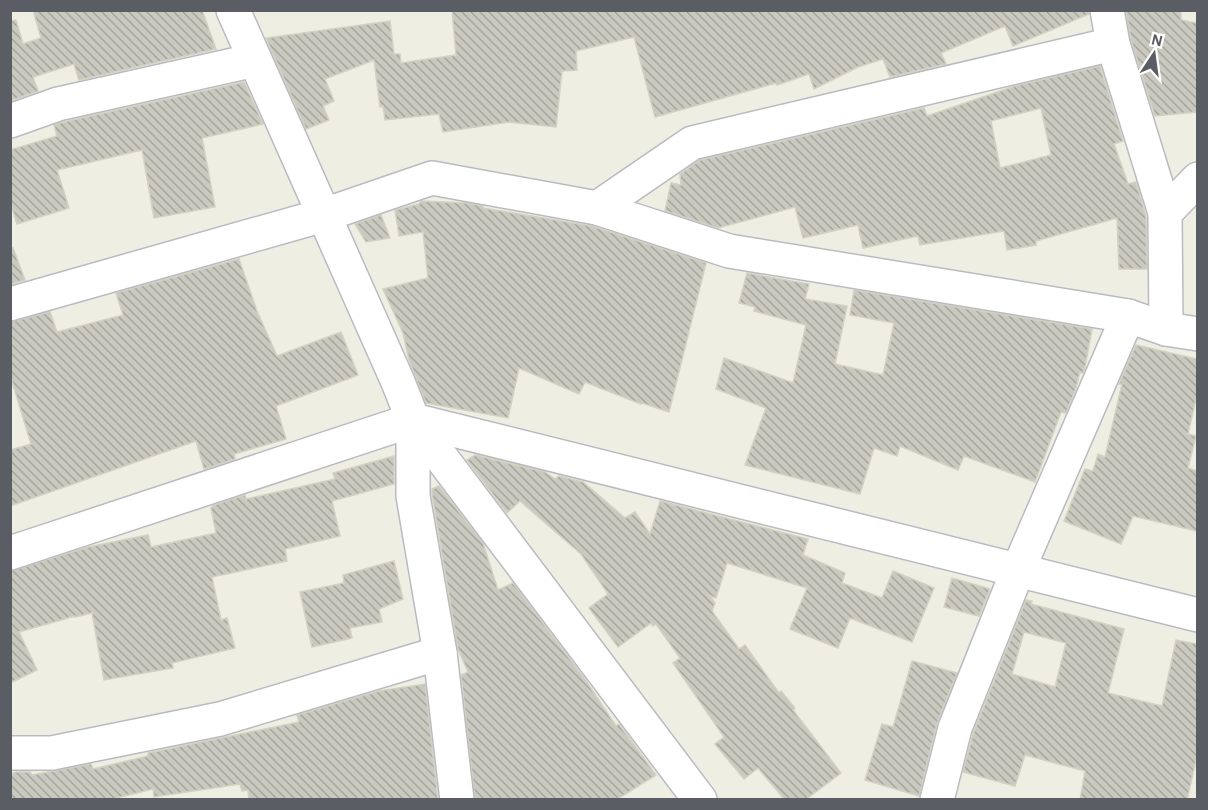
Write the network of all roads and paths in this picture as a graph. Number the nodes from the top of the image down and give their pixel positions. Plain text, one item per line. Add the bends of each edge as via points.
1 (233, 10) edge
2 (1107, 10) edge
3 (1113, 44) junction
4 (255, 60) junction
5 (10, 121) edge
6 (1197, 179) edge
7 (597, 208) junction
8 (1165, 213) junction
9 (324, 215) junction
10 (10, 304) edge
11 (1128, 316) junction
12 (1182, 332) edge
13 (413, 420) junction
14 (10, 553) edge
15 (1018, 570) junction
16 (1197, 615) edge
17 (440, 653) junction
18 (10, 753) edge
19 (457, 800) edge
20 (700, 800) edge
21 (937, 800) edge

1 - 4 street
2 - 3 street
3 - 7 street via 692,143
3 - 8 street
4 - 5 street via 58,104
4 - 9 street
6 - 8 street
7 - 9 street via 432,178
7 - 11 street via 729,251
8 - 12 street
9 - 10 street
9 - 13 street
11 - 12 street
11 - 15 street
13 - 14 street
13 - 15 street
13 - 17 street via 413,496
13 - 20 street
15 - 16 street
15 - 21 street via 955,728
17 - 18 street via 220,719 52,753
17 - 19 street

